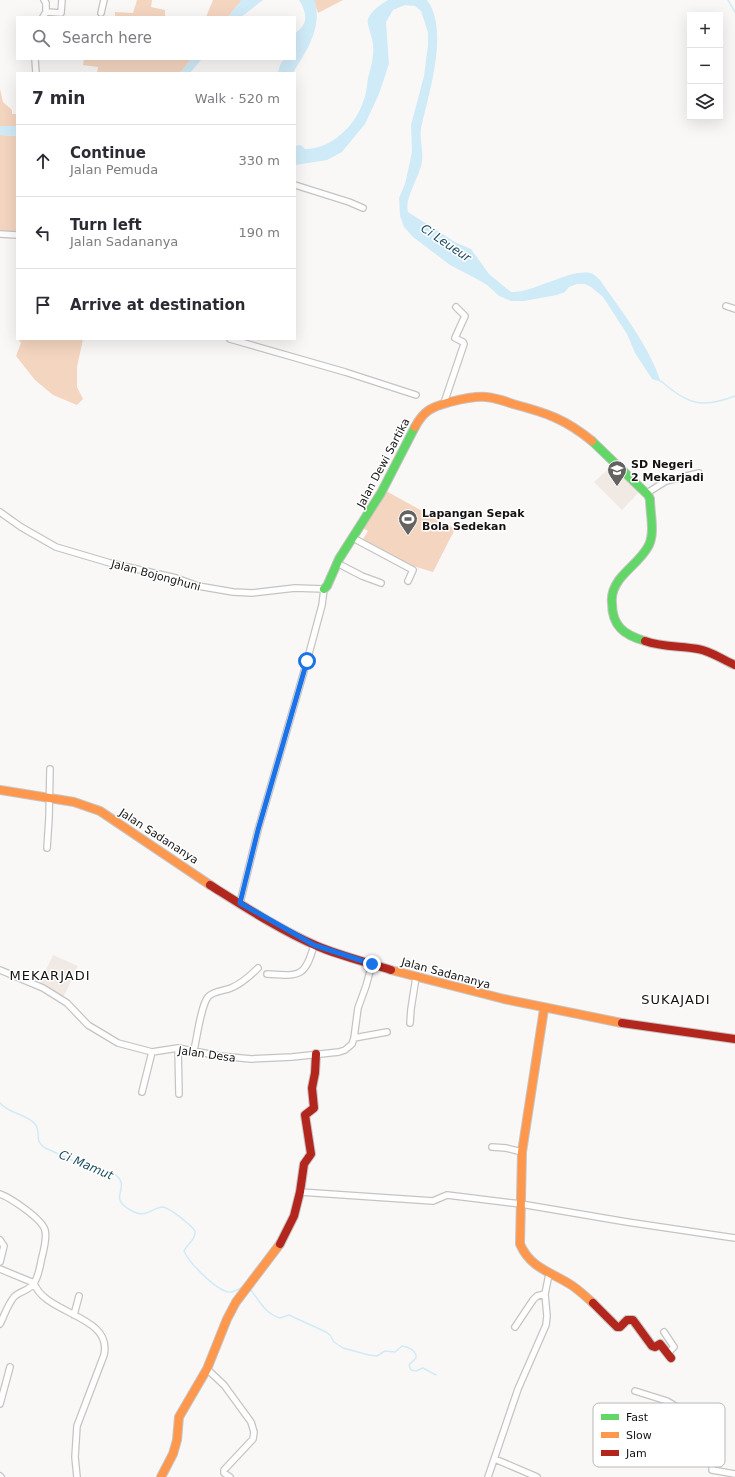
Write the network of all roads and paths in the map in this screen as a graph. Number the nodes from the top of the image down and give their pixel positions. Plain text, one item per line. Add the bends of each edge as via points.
1 (44, 0) edge
2 (62, 0) edge
3 (104, 0) edge
4 (101, 13) dead end
5 (45, 15) edge
6 (36, 60) edge
7 (36, 72) edge
8 (296, 185) edge
9 (363, 208) dead end
10 (0, 234) edge
11 (16, 235) edge
12 (456, 306) dead end
13 (726, 306) dead end
14 (735, 309) edge
15 (233, 340) edge
16 (416, 395) dead end
17 (444, 403) junction
18 (699, 473) dead end
19 (647, 493) junction
20 (0, 512) edge
21 (353, 538) junction
22 (337, 563) junction
23 (408, 581) dead end
24 (381, 583) dead end
25 (324, 590) junction
26 (735, 665) edge
27 (50, 769) dead end
28 (0, 790) edge
29 (48, 798) junction
30 (46, 848) dead end
31 (240, 903) junction
32 (314, 945) junction
33 (372, 964) junction
34 (258, 968) dead end
35 (0, 970) edge
36 (267, 974) dead end
37 (416, 977) junction
38 (544, 1009) junction
39 (410, 1023) dead end
40 (387, 1032) dead end
41 (354, 1038) junction
42 (735, 1039) edge
43 (178, 1048) junction
44 (194, 1050) junction
45 (152, 1052) junction
46 (316, 1054) junction
47 (142, 1092) dead end
48 (180, 1094) dead end
49 (492, 1147) dead end
50 (522, 1152) junction
51 (300, 1192) junction
52 (0, 1194) edge
53 (521, 1204) junction
54 (735, 1238) edge
55 (0, 1240) edge
56 (0, 1262) edge
57 (0, 1269) edge
58 (549, 1274) junction
59 (34, 1283) junction
60 (545, 1294) junction
61 (79, 1296) dead end
62 (74, 1315) junction
63 (0, 1324) edge
64 (515, 1327) dead end
65 (664, 1332) dead end
66 (669, 1356) joint
67 (10, 1367) dead end
68 (207, 1369) junction
69 (635, 1391) dead end
70 (2, 1393) edge
71 (670, 1403) edge
72 (0, 1404) edge
73 (495, 1459) junction
74 (712, 1467) edge
75 (735, 1474) edge
76 (77, 1477) edge
77 (160, 1477) edge
78 (230, 1477) edge
79 (488, 1477) edge
80 (538, 1477) edge

1 - 5 street
2 - 5 street via 61,13
3 - 4 street
6 - 7 street
8 - 9 street
10 - 11 street
12 - 17 street via 465,316 455,338 464,344
13 - 14 street
15 - 16 street
17 - 19 street, Jalan Dewi Sartika via 472,397 488,397 561,419 595,443
17 - 21 street, Jalan Dewi Sartika via 426,411 420,417 388,482
18 - 19 street via 666,481
19 - 26 street via 650,499 650,540 613,588 611,608 616,623 633,637 646,642 661,646 701,649
20 - 25 street, Jalan Bojonghuni via 56,547 198,586 233,592 295,588
21 - 22 street, Jalan Dewi Sartika
21 - 23 street via 413,570
22 - 24 street
22 - 25 street, Jalan Dewi Sartika
25 - 31 street
27 - 29 street
28 - 29 street, Jalan Sadananya
29 - 30 street
29 - 31 street, Jalan Sadananya via 74,802 100,811
31 - 32 street, Jalan Sadananya
32 - 33 street, Jalan Sadananya
32 - 36 street via 310,961 302,972
33 - 37 street, Jalan Sadananya
33 - 41 street via 358,1008
34 - 44 street via 233,987 209,996
35 - 45 street, Jalan Desa via 43,988 67,1003 88,1025 118,1043
37 - 38 street, Jalan Sadananya
37 - 39 street
38 - 42 street, Jalan Sadananya via 673,1032
38 - 50 street
40 - 41 street
41 - 46 street, Jalan Desa via 345,1050
43 - 44 street, Jalan Desa
43 - 45 street, Jalan Desa
43 - 48 street
44 - 46 street, Jalan Desa via 252,1059
45 - 47 street
46 - 51 street via 312,1088 314,1108 305,1115 311,1154 304,1164
49 - 50 street
50 - 53 street
51 - 53 street via 433,1201 447,1195
51 - 68 street via 287,1231 236,1302
52 - 59 street via 16,1203 45,1229 45,1243
53 - 54 street
53 - 58 street via 522,1252
55 - 56 street via 4,1246
57 - 59 street
58 - 60 street
58 - 66 street via 576,1288 617,1327 627,1320 633,1320 652,1346 660,1344
59 - 62 street via 44,1298
59 - 63 street via 12,1300
60 - 64 street via 533,1300
60 - 73 street via 546,1325 518,1389
61 - 62 street
62 - 76 street via 100,1333 106,1347 77,1426
65 - 66 street via 674,1347
67 - 70 street
68 - 77 street via 181,1414 173,1454
68 - 78 street via 224,1385 251,1422 254,1432 253,1439 224,1470
69 - 71 street
70 - 72 street
73 - 79 street
73 - 80 street
74 - 75 street via 715,1471

